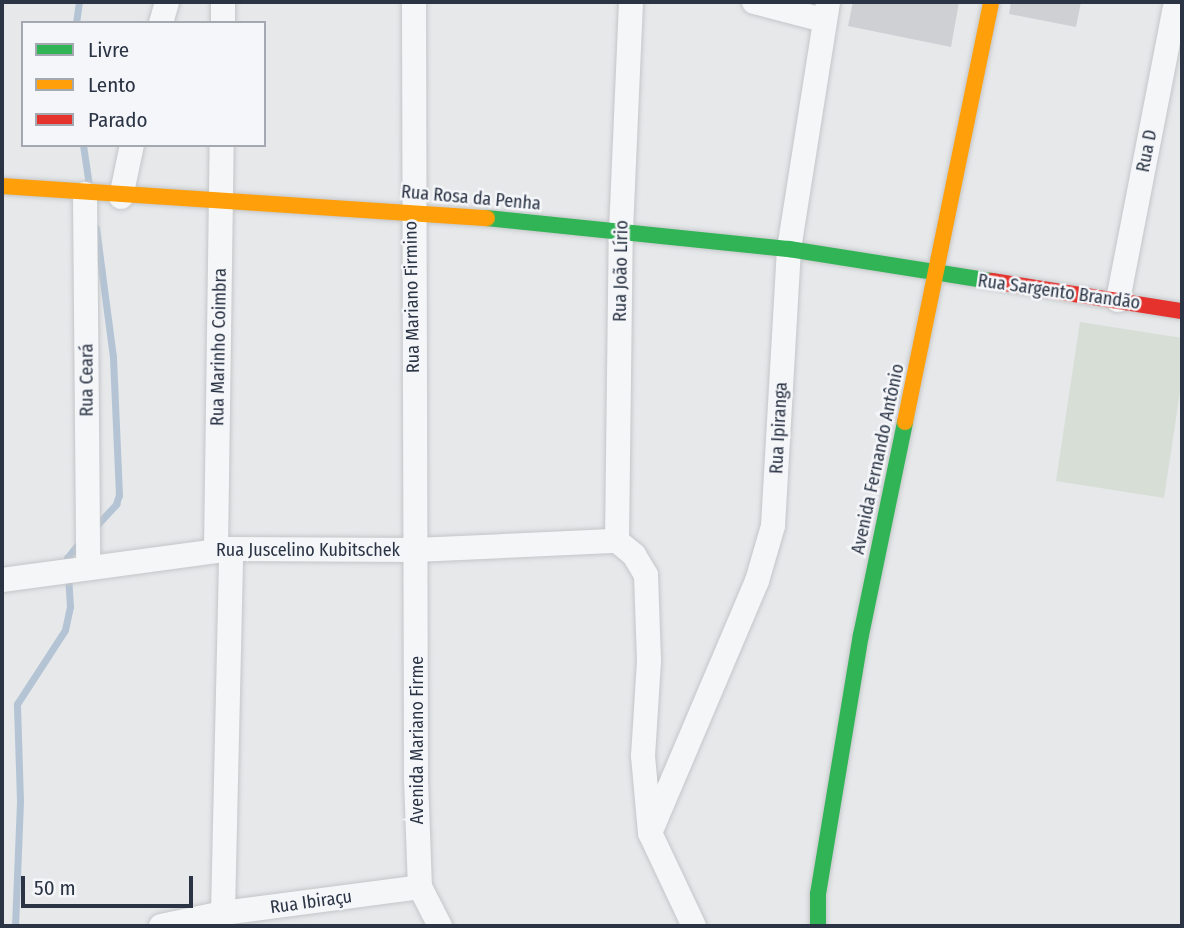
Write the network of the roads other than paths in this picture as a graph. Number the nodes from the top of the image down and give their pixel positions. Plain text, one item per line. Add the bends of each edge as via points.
1 (167, 2) edge
2 (223, 2) edge
3 (414, 2) edge
4 (631, 2) edge
5 (754, 2) edge
6 (991, 2) edge
7 (1176, 2) edge
8 (825, 11) edge
9 (162, 21) edge
10 (223, 21) edge
11 (132, 147) edge
12 (222, 147) edge
13 (2, 186) edge
14 (85, 194) junction
15 (121, 197) junction
16 (222, 201) junction
17 (411, 211) junction
18 (621, 231) junction
19 (789, 249) junction
20 (935, 275) junction
21 (1118, 300) junction
22 (1182, 311) edge
23 (617, 541) junction
24 (223, 549) junction
25 (415, 550) junction
26 (88, 565) junction
27 (2, 580) edge
28 (650, 834) junction
29 (420, 887) junction
30 (223, 913) junction
31 (161, 926) edge
32 (440, 926) edge
33 (694, 926) edge
34 (818, 926) edge

1 - 9 street
2 - 10 street
3 - 17 street, Rua Mariano Firmino
4 - 18 street, Rua João Lírio
5 - 8 street
6 - 20 street, Avenida Fernando Antônio
7 - 21 street, Rua D
8 - 19 street, Rua Ipiranga
11 - 15 street
12 - 16 street, Rua Marinho Coimbra
13 - 14 street, Rua Rosa da Penha
14 - 15 street, Rua Rosa da Penha
14 - 26 street, Rua Ceará
15 - 16 street, Rua Rosa da Penha
16 - 17 street, Rua Rosa da Penha
16 - 24 street, Rua Marinho Coimbra
17 - 18 street, Rua Rosa da Penha
17 - 25 street, Rua Mariano Firmino
18 - 19 street, Rua Rosa da Penha
18 - 23 street, Rua João Lírio
19 - 20 street, Rua Rosa da Penha
19 - 28 street, Rua Ipiranga via 768,550
20 - 21 street, Rua Sargento Brandão
20 - 34 street, Avenida Fernando Antônio via 861,635 818,894
21 - 22 street, Rua Sargento Brandão
23 - 25 street, Rua Juscelino Kubitschek
23 - 28 street via 634,555 646,575 649,661 643,756
24 - 25 street, Rua Juscelino Kubitschek
24 - 26 street, Rua Juscelino Kubitschek
24 - 30 street, Rua Marinho Coimbra
25 - 29 street, Avenida Mariano Firme
26 - 27 street, Rua Juscelino Kubitschek
28 - 33 street
29 - 30 street, Rua Ibiraçu
29 - 32 street, Avenida Mariano Firme
30 - 31 street, Rua Ibiraçu

